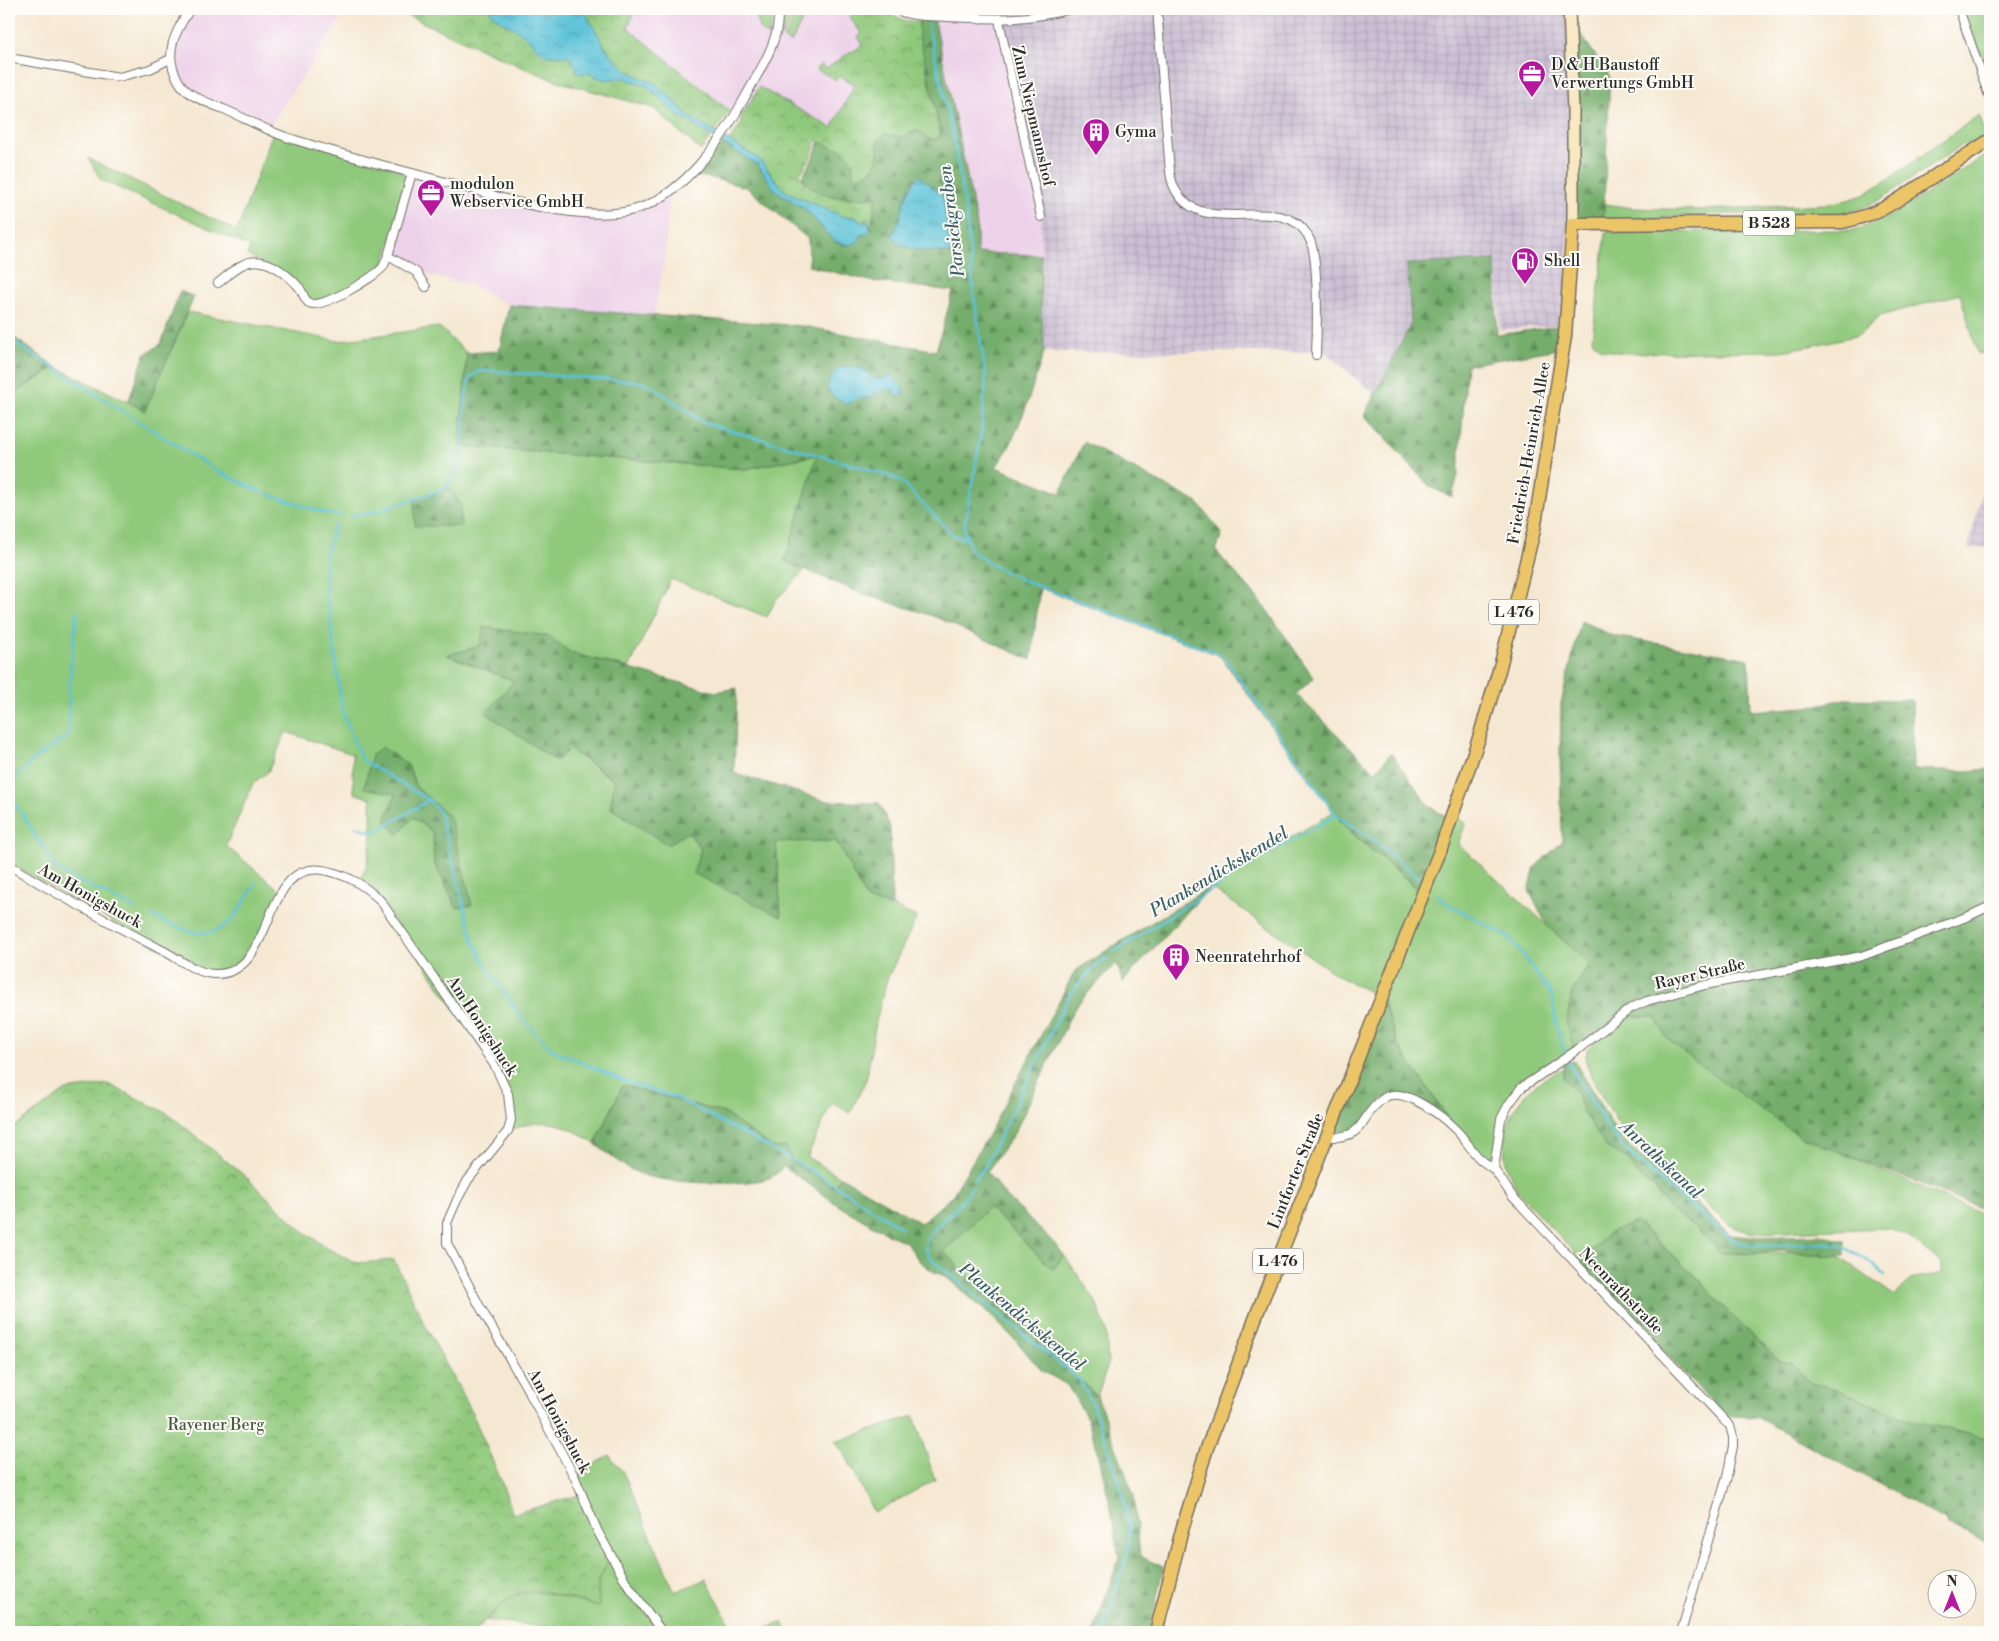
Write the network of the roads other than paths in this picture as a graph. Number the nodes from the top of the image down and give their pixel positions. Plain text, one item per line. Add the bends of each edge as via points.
1 (190, 9) edge
2 (784, 9) edge
3 (895, 9) edge
4 (977, 9) edge
5 (1072, 9) edge
6 (1157, 9) edge
7 (1569, 9) edge
8 (1959, 9) edge
9 (778, 13) edge
10 (978, 19) junction
11 (999, 20) junction
12 (9, 58) edge
13 (170, 59) junction
14 (1990, 99) edge
15 (1990, 140) edge
16 (412, 173) junction
17 (1042, 217) dead end
18 (1573, 224) junction
19 (388, 256) junction
20 (218, 283) dead end
21 (426, 288) dead end
22 (1316, 355) dead end
23 (9, 865) edge
24 (1423, 892) joint
25 (1990, 906) edge
26 (1328, 1137) junction
27 (1494, 1169) junction
28 (662, 1632) edge
29 (1156, 1632) edge
30 (1681, 1632) edge

1 - 13 street via 176,30
2 - 9 street
3 - 10 street via 913,15
4 - 10 street
5 - 11 street
6 - 22 street via 1174,189 1184,202 1207,214 1274,215 1288,218 1301,226 1310,239 1315,263
7 - 18 main road, Friedrich-Heinrich-Allee / L 476
8 - 14 street
9 - 16 street via 775,40 736,114 682,183 658,200 620,212 536,206
10 - 11 street
11 - 17 street, Zum Niepmannshof
12 - 13 street via 119,77 150,69
13 - 16 street via 179,82 192,95 285,136
15 - 18 main road, B 528 via 1878,212 1859,219 1843,222
16 - 19 street
18 - 24 main road, Friedrich-Heinrich-Allee / L 476 via 1565,336 1534,530 1479,738
19 - 20 street via 383,266 367,278 318,305 310,304 301,288 273,265 256,261 243,264
19 - 21 street via 416,272
23 - 28 street, Am Honigshuck via 111,924 196,969 215,975 230,973 244,965 256,947 278,896 302,871 312,868 347,876 380,900 495,1066 508,1094 511,1120 508,1131 468,1180 447,1223 447,1243 575,1478 598,1532 626,1582
24 - 26 main road, Lintforter Straße / L 476
25 - 27 street, Rayer Straße via 1862,956 1705,985 1631,1008 1521,1088 1501,1119
26 - 27 street, Neenrathstraße via 1351,1135 1384,1098 1400,1094 1419,1102 1456,1130 1482,1162
26 - 29 main road, Lintforter Straße / L 476 via 1207,1448
27 - 30 street, Neenrathstraße via 1512,1196 1730,1426 1734,1446 1727,1477

